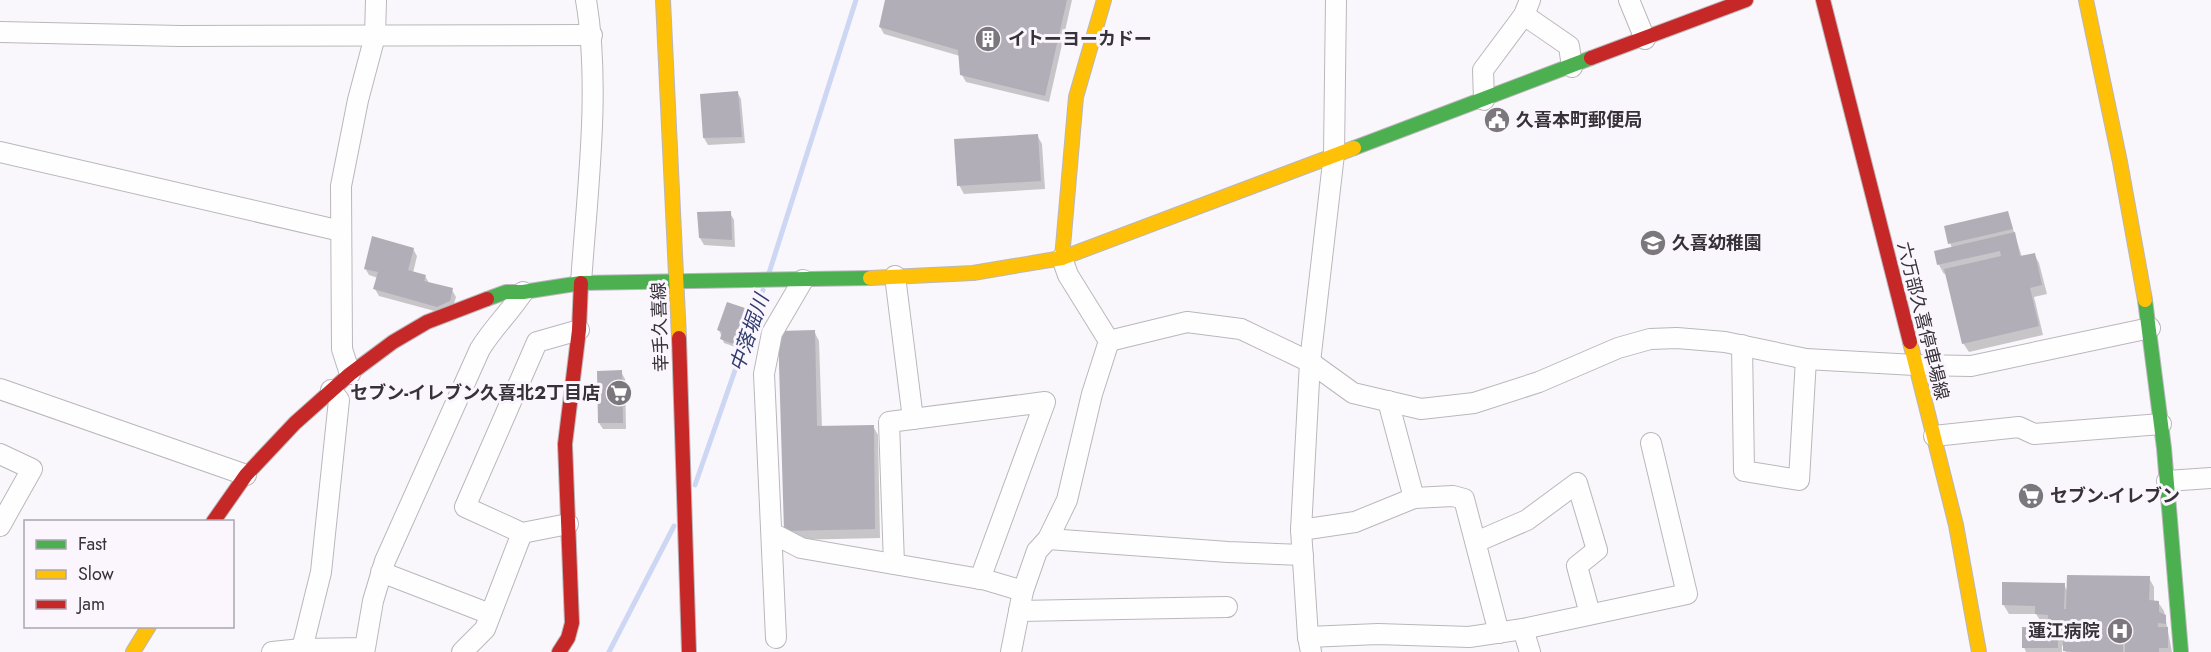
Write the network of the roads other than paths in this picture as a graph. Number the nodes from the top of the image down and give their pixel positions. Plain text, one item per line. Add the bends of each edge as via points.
1 (376, 0) edge
2 (586, 0) edge
3 (663, 0) edge
4 (1104, 0) edge
5 (1335, 0) edge
6 (1629, 0) edge
7 (1746, 0) edge
8 (1823, 0) edge
9 (2086, 0) edge
10 (1527, 7) edge
11 (0, 32) edge
12 (592, 35) junction
13 (375, 36) junction
14 (1645, 39) junction
15 (1572, 67) junction
16 (1484, 100) junction
17 (0, 152) edge
18 (1334, 154) junction
19 (341, 231) junction
20 (1062, 258) junction
21 (895, 276) junction
22 (803, 280) junction
23 (676, 281) junction
24 (580, 283) junction
25 (524, 292) junction
26 (2150, 328) junction
27 (579, 330) junction
28 (1109, 341) junction
29 (1742, 345) junction
30 (1806, 359) junction
31 (1310, 362) junction
32 (1915, 365) junction
33 (350, 374) junction
34 (0, 389) edge
35 (331, 390) junction
36 (1388, 401) junction
37 (913, 419) junction
38 (2161, 424) junction
39 (1934, 436) junction
40 (1651, 443) dead end
41 (0, 454) edge
42 (246, 475) junction
43 (2211, 478) edge
44 (2168, 482) junction
45 (1414, 498) junction
46 (214, 520) edge
47 (568, 524) junction
48 (0, 526) edge
49 (1301, 530) junction
50 (522, 533) junction
51 (772, 533) junction
52 (1048, 539) junction
53 (1476, 542) junction
54 (1303, 555) junction
55 (894, 564) junction
56 (381, 572) junction
57 (980, 579) junction
58 (1023, 591) junction
59 (1227, 607) dead end
60 (1019, 611) junction
61 (490, 614) junction
62 (1590, 614) junction
63 (148, 628) edge
64 (1523, 629) junction
65 (1499, 633) junction
66 (776, 638) dead end
67 (1310, 644) edge
68 (302, 649) junction
69 (133, 652) edge
70 (272, 652) edge
71 (462, 652) edge
72 (559, 652) edge
73 (689, 652) edge
74 (1011, 652) edge
75 (1530, 652) edge
76 (1979, 652) edge
77 (2181, 652) edge

1 - 13 street
2 - 12 street
3 - 23 street, 幸手久喜線
4 - 20 street via 1076,97
5 - 18 street
6 - 14 street
7 - 14 street
8 - 32 street, 六万部久喜停車場線
9 - 26 street via 2134,228
10 - 15 street via 1569,46
10 - 16 street via 1483,70
11 - 13 street
12 - 13 street
12 - 24 street
13 - 19 street via 341,186
14 - 15 street
15 - 16 street
16 - 18 street
17 - 19 street
18 - 20 street
18 - 31 street
19 - 33 street via 342,349
20 - 21 street via 974,273
20 - 28 street via 1068,275
21 - 22 street
21 - 37 street
22 - 23 street
22 - 51 street via 772,333 764,374
23 - 24 street
23 - 73 street, 幸手久喜線
24 - 25 street
24 - 27 street
25 - 33 street via 506,292 427,322
25 - 56 street via 480,349
26 - 32 street via 1971,366
26 - 38 street
27 - 47 street via 565,444
27 - 50 street via 537,342 465,507
28 - 31 street via 1187,322 1241,329
28 - 52 street via 1067,500
29 - 30 street
29 - 30 street via 1744,471 1798,480
29 - 36 street via 1650,339 1474,403 1420,409
30 - 32 street
31 - 36 street via 1353,393
31 - 49 street
32 - 39 street, 六万部久喜停車場線
33 - 35 street
34 - 42 street
35 - 42 street
35 - 68 street via 339,400 321,572
36 - 45 street
37 - 55 street via 889,422
37 - 57 street via 1045,402
38 - 39 street via 2034,434 2019,427
38 - 44 street
39 - 76 street, 六万部久喜停車場線 via 1966,570
40 - 62 street via 1687,594
41 - 48 street via 32,469
42 - 46 street
43 - 44 street
44 - 77 street
45 - 49 street via 1355,522
45 - 53 street via 1464,499
47 - 50 street
47 - 72 street via 572,623
49 - 54 street
50 - 61 street
51 - 55 street via 801,548
51 - 66 street
52 - 54 street
52 - 58 street via 1037,551
53 - 62 street via 1527,520 1577,483 1597,550 1577,566
53 - 65 street
54 - 67 street
55 - 57 street
56 - 61 street
56 - 68 street via 365,648
57 - 58 street
58 - 60 street
59 - 60 street
60 - 74 street
61 - 71 street via 485,629
62 - 64 street
63 - 69 street
64 - 65 street
64 - 75 street
65 - 67 street via 1469,637 1378,634
68 - 70 street

